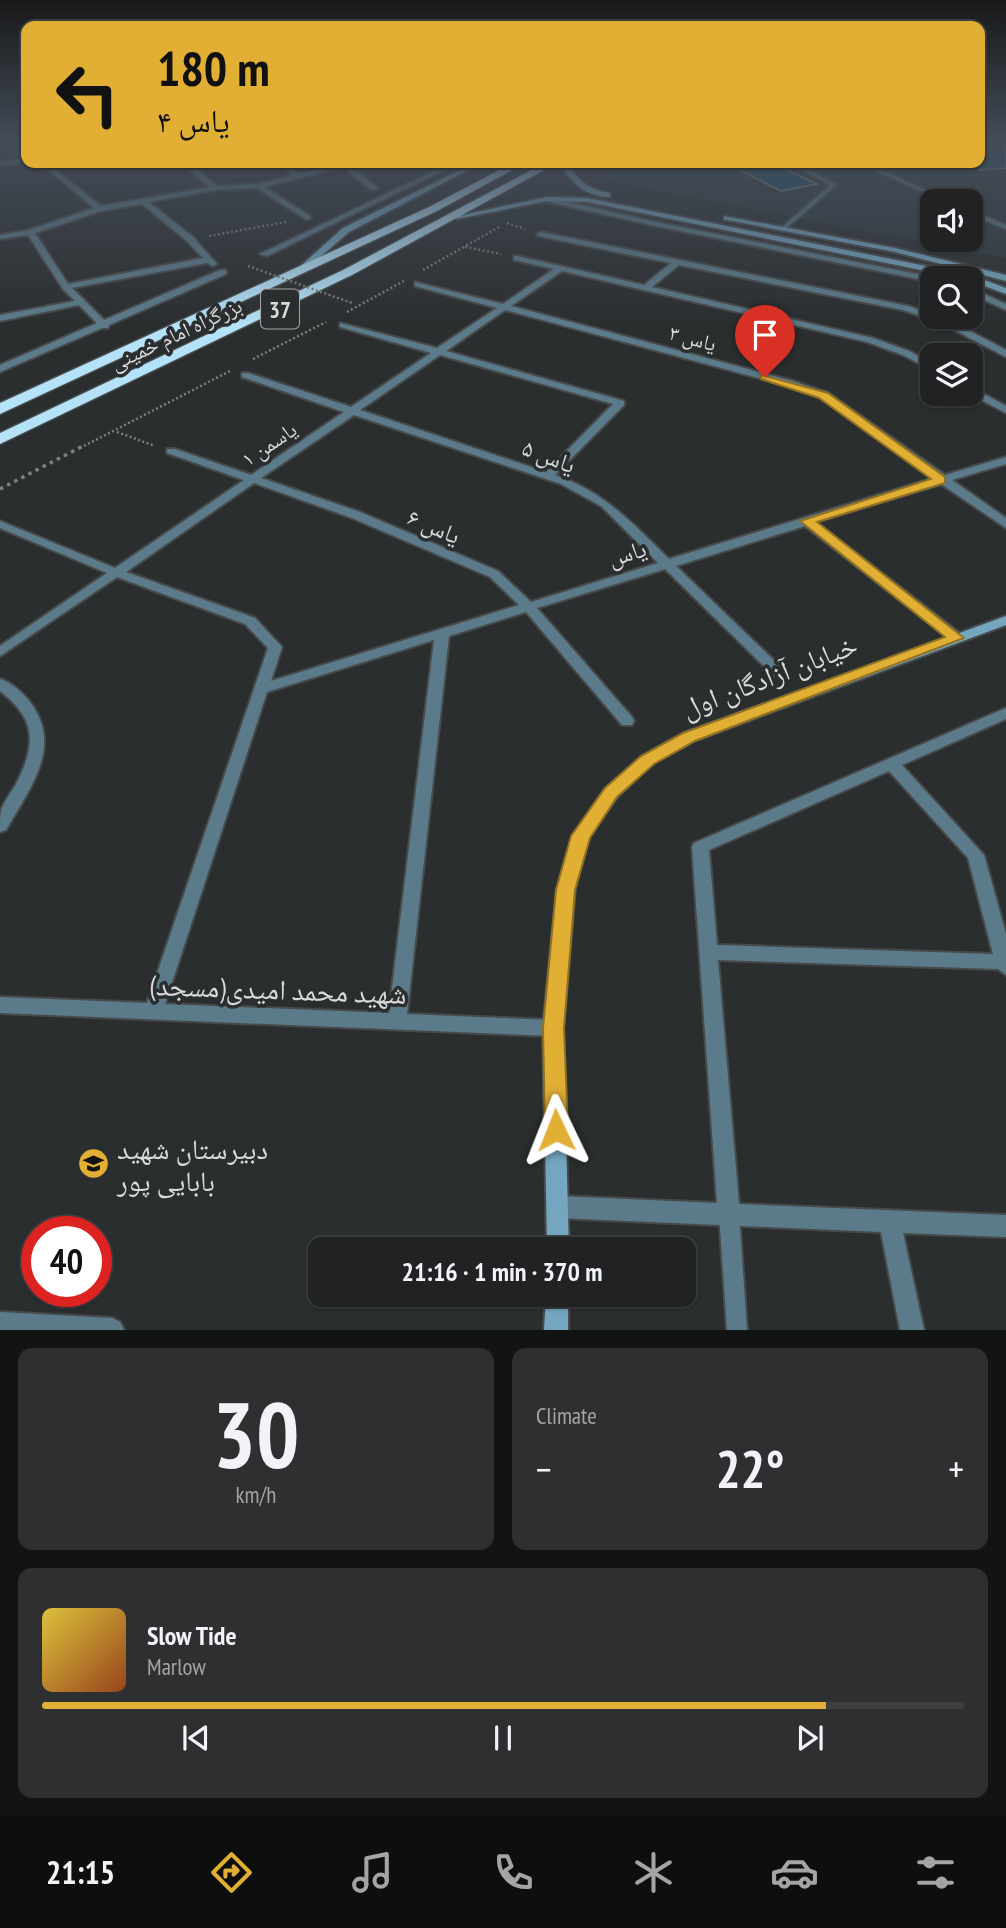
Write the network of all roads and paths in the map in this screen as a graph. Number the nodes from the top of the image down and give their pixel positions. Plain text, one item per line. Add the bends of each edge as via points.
1 (91, 202) edge
2 (145, 202) joint
3 (283, 202) edge
4 (374, 202) edge
5 (402, 202) edge
6 (446, 202) edge
7 (483, 202) edge
8 (532, 202) edge
9 (542, 202) edge
10 (560, 202) edge
11 (597, 202) edge
12 (642, 202) edge
13 (814, 202) edge
14 (99, 209) junction
15 (457, 217) junction
16 (983, 217) edge
17 (307, 218) joint
18 (1006, 228) edge
19 (783, 229) junction
20 (30, 232) junction
21 (541, 234) dead end
22 (0, 237) edge
23 (190, 239) junction
24 (464, 247) junction
25 (264, 254) joint
26 (517, 258) joint
27 (208, 260) junction
28 (677, 262) junction
29 (248, 266) dead end
30 (561, 268) junction
31 (300, 270) junction
32 (221, 271) junction
33 (920, 276) edge
34 (1006, 278) edge
35 (414, 279) junction
36 (66, 287) junction
37 (645, 288) junction
38 (1006, 291) edge
39 (983, 296) edge
40 (81, 302) junction
41 (505, 306) junction
42 (1006, 307) edge
43 (350, 309) dead end
44 (344, 313) dead end
45 (0, 318) edge
46 (332, 320) dead end
47 (343, 325) dead end
48 (105, 326) junction
49 (438, 352) junction
50 (1006, 354) edge
51 (253, 359) dead end
52 (920, 361) edge
53 (0, 369) edge
54 (230, 371) dead end
55 (245, 375) dead end
56 (983, 397) edge
57 (0, 409) edge
58 (1006, 410) edge
59 (352, 411) junction
60 (116, 432) junction
61 (0, 439) edge
62 (171, 451) joint
63 (1006, 460) edge
64 (548, 476) junction
65 (941, 480) junction
66 (250, 481) junction
67 (0, 489) edge
68 (807, 521) junction
69 (1, 524) edge
70 (1006, 524) edge
71 (668, 564) junction
72 (117, 573) junction
73 (529, 607) junction
74 (1006, 620) edge
75 (442, 634) junction
76 (957, 638) junction
77 (0, 652) edge
78 (779, 673) dead end
79 (0, 684) edge
80 (261, 689) junction
81 (1006, 713) edge
82 (627, 721) dead end
83 (891, 762) junction
84 (0, 826) edge
85 (710, 951) junction
86 (1006, 964) edge
87 (0, 1005) edge
88 (153, 1012) junction
89 (397, 1022) junction
90 (554, 1028) junction
91 (559, 1207) junction
92 (729, 1213) junction
93 (890, 1221) junction
94 (1006, 1226) edge
95 (558, 1237) edge
96 (557, 1307) edge
97 (0, 1324) edge
98 (112, 1329) edge
99 (556, 1329) edge
100 (737, 1329) edge
101 (912, 1329) edge

1 - 14 street
2 - 14 street
2 - 23 street
3 - 17 street
4 - 25 street
5 - 31 main road via 346,230
6 - 31 highway, بزرگراه امام خمینی / 37
7 - 15 highway, بزرگراه امام خمینی / 37
8 - 15 main road
9 - 24 path
10 - 33 street
11 - 38 main road via 971,278
12 - 19 main road
13 - 19 lane
14 - 20 street
15 - 61 highway, بزرگراه امام خمینی / 37 via 263,318
16 - 18 lane
17 - 23 path
19 - 34 main road via 895,250
20 - 22 street
20 - 36 street
21 - 28 street
23 - 27 street
24 - 26 path
24 - 35 path
25 - 32 path
26 - 30 street
27 - 32 street
27 - 36 street
28 - 37 street
28 - 50 street via 905,308 942,320
29 - 43 path, bridge via 352,303
30 - 37 street
30 - 41 street, یاسمن ۱
31 - 57 highway, بزرگراه امام خمینی / 37
32 - 48 street
35 - 41 street, یاس ۳
35 - 44 path
36 - 40 street
37 - 52 street via 870,340
39 - 42 street
40 - 45 street
40 - 48 street
41 - 49 street, یاسمن ۱
41 - 65 street, یاس ۳ via 824,396
46 - 51 path
47 - 49 street
48 - 53 street
49 - 59 street, یاسمن ۱
49 - 64 street via 620,403
54 - 60 path
55 - 59 street, یاس ۵
56 - 58 street
59 - 64 street, یاس ۵
59 - 66 street, یاسمن ۱
60 - 62 path
60 - 67 path
62 - 66 street, یاس ۶
63 - 65 street, یاس
64 - 71 street, یاس ۵ via 605,504
65 - 68 street, یاس
65 - 70 street, یاس ۳
66 - 72 street, یاسمن ۱
66 - 73 street, یاس ۶ via 356,515 494,574
68 - 71 street, یاس
68 - 76 street
69 - 72 street
71 - 73 street, یاس
71 - 78 street, یاس ۵
72 - 77 street, یاسمن ۱
72 - 80 street via 250,621 275,647
73 - 75 street, یاس
73 - 82 street, یاس ۶
74 - 76 main road, خیابان آزادگان اول
75 - 80 street, یاس
75 - 89 street
76 - 90 main road, خیابان آزادگان اول via 689,737 648,760 611,793 581,836 566,890
79 - 84 street via 18,695 38,723 36,761
80 - 88 street
81 - 83 street
83 - 85 street via 700,847
83 - 86 street via 976,855
85 - 86 street
85 - 92 street
87 - 88 street, (مسجد)شهید محمد امیدی
88 - 89 street, (مسجد)شهید محمد امیدی
89 - 90 street, (مسجد)شهید محمد امیدی
90 - 91 main road, خیابان آزادگان اول
91 - 92 street
91 - 95 main road, خیابان آزادگان اول
92 - 93 street
92 - 100 lane
93 - 94 street
93 - 101 street
96 - 99 main road
97 - 98 street

